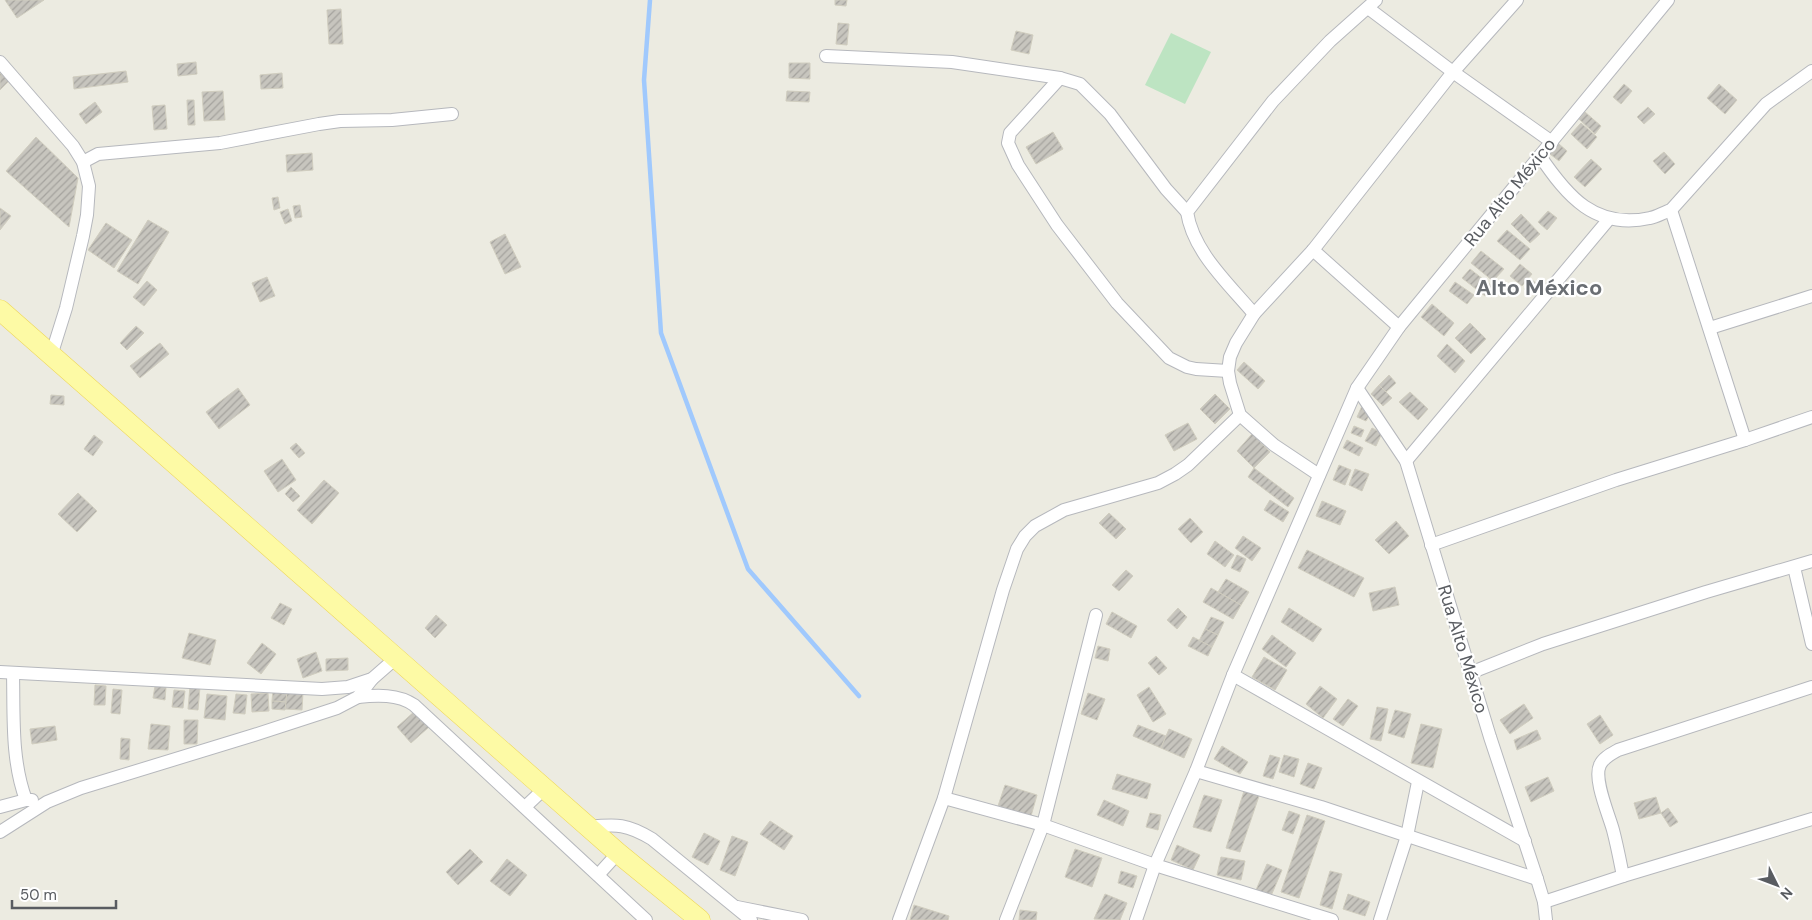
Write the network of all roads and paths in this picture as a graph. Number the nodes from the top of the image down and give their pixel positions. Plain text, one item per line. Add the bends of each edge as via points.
1 (1517, 0) edge
2 (1668, 0) edge
3 (1372, 4) edge
4 (826, 56) dead end
5 (0, 62) edge
6 (1812, 71) edge
7 (1453, 72) junction
8 (1060, 78) junction
9 (452, 114) dead end
10 (1552, 142) junction
11 (1540, 156) junction
12 (84, 162) junction
13 (1671, 210) junction
14 (1187, 212) junction
15 (1609, 219) junction
16 (1313, 250) junction
17 (1812, 296) edge
18 (0, 310) edge
19 (1254, 314) junction
20 (1399, 327) junction
21 (1710, 328) junction
22 (51, 356) junction
23 (1228, 371) junction
24 (1357, 388) junction
25 (1240, 415) junction
26 (1812, 417) edge
27 (1745, 440) junction
28 (1406, 461) junction
29 (1319, 475) junction
30 (1431, 545) junction
31 (1812, 561) edge
32 (1794, 567) junction
33 (1096, 615) dead end
34 (1812, 644) edge
35 (396, 658) junction
36 (0, 672) edge
37 (13, 673) junction
38 (1470, 673) junction
39 (1232, 676) junction
40 (372, 679) junction
41 (1812, 687) edge
42 (358, 697) junction
43 (1196, 771) junction
44 (1418, 782) junction
45 (545, 788) junction
46 (944, 798) junction
47 (26, 800) junction
48 (47, 802) junction
49 (0, 807) edge
50 (525, 807) junction
51 (1812, 819) edge
52 (1043, 825) junction
53 (589, 827) junction
54 (0, 832) edge
55 (1408, 836) junction
56 (1525, 841) junction
57 (618, 853) junction
58 (1155, 865) junction
59 (598, 876) junction
60 (1623, 876) junction
61 (1537, 879) junction
62 (1544, 902) junction
63 (737, 907) junction
64 (750, 919) edge
65 (646, 920) edge
66 (700, 920) edge
67 (802, 920) edge
68 (899, 920) edge
69 (1006, 920) edge
70 (1136, 920) edge
71 (1332, 920) edge
72 (1380, 920) edge
73 (1546, 920) edge

1 - 7 street
2 - 10 street, Rua Alto México
3 - 7 street
3 - 14 street via 1330,41 1274,101
4 - 8 street via 952,62
5 - 12 street
6 - 13 street via 1766,104
7 - 10 street
7 - 16 street
8 - 14 street via 1080,84 1110,114
8 - 23 street via 1010,134 1008,143 1018,164 1057,225 1117,303 1169,358 1196,369
9 - 12 street via 318,124 220,143 103,153
10 - 11 street, Rua Alto México
11 - 15 street via 1568,194 1586,209
11 - 20 street, Rua Alto México
12 - 22 street via 88,186 87,215 66,308
13 - 15 street via 1650,218
13 - 21 street
14 - 19 street via 1190,227 1208,259
15 - 28 street
16 - 19 street
16 - 20 street
17 - 21 street
18 - 22 main road
19 - 23 street via 1236,343
20 - 24 street, Rua Alto México
21 - 27 street
22 - 35 main road
23 - 25 street
24 - 28 street, Rua Alto México
24 - 29 street, Rua Alto México
25 - 29 street via 1274,445
25 - 46 street via 1175,474 1158,483 1064,510 1035,526 1025,536 1003,590
26 - 27 street
27 - 30 street via 1616,480
28 - 30 street, Rua Alto México
29 - 39 street, Rua Alto México
30 - 38 street, Rua Alto México
31 - 32 street
32 - 34 street
32 - 38 street via 1552,641
33 - 52 street
35 - 40 street
35 - 45 main road
36 - 37 street
37 - 40 street via 322,689 348,687
37 - 47 street via 14,735
38 - 56 street, Rua Alto México
39 - 43 street, Rua Alto México
39 - 44 street
40 - 42 street
41 - 60 street via 1618,750 1603,760 1598,773
42 - 48 street via 337,708 81,788
42 - 50 street via 381,695 408,701
43 - 55 street
43 - 58 street, Rua Alto México
44 - 55 street
44 - 56 street
45 - 50 street
45 - 53 main road
46 - 52 street
46 - 68 street
47 - 48 street
47 - 49 street
48 - 54 street
50 - 59 street
51 - 60 street
52 - 58 street
52 - 69 street
53 - 57 main road
53 - 63 street via 622,826 639,831
55 - 61 street
55 - 72 street
56 - 61 street, Rua Alto México
57 - 59 street
57 - 66 main road
58 - 70 street, Rua Alto México
58 - 71 street
59 - 65 street
60 - 62 street
61 - 62 street, Rua Alto México
62 - 73 street, Rua Alto México
63 - 64 street
63 - 67 street

